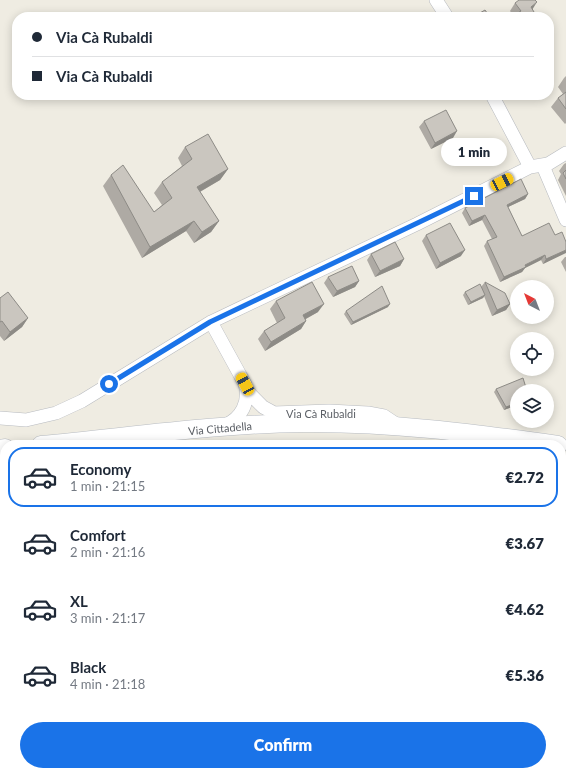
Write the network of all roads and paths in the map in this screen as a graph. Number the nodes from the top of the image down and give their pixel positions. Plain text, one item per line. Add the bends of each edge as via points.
1 (436, 0) edge
2 (444, 12) edge
3 (495, 100) edge
4 (566, 153) edge
5 (537, 167) junction
6 (566, 220) edge
7 (210, 322) junction
8 (247, 391) junction
9 (0, 418) edge
10 (399, 426) junction
11 (218, 428) junction
12 (93, 440) edge
13 (518, 440) edge

1 - 2 street
3 - 5 street
4 - 5 street
5 - 6 street
5 - 7 street
7 - 8 street, Via Cà Rubaldi
7 - 9 street via 82,401 56,413 26,420
8 - 10 street, Via Cà Rubaldi via 271,412 368,413 384,416
8 - 11 street via 241,413 233,421
10 - 11 main road, Via Cittadella via 304,423
10 - 13 main road, Via Cittadella
11 - 12 main road, Via Cittadella

